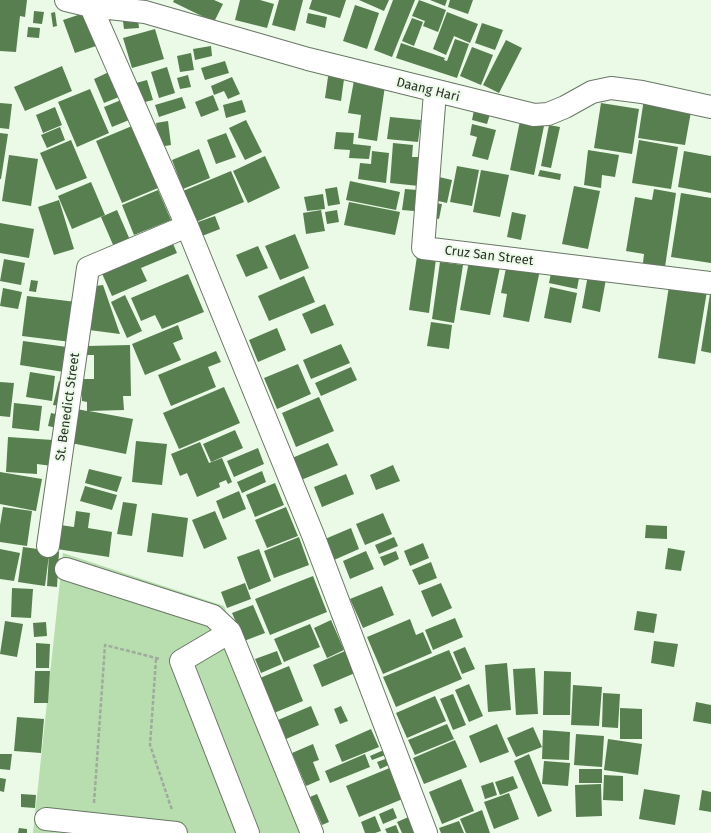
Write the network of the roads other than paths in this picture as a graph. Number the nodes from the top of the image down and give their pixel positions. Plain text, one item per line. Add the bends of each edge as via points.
1 (66, 0) edge
2 (90, 3) edge
3 (149, 6) edge
4 (435, 92) junction
5 (711, 107) edge
6 (187, 226) junction
7 (711, 283) edge
8 (48, 546) dead end
9 (66, 569) dead end
10 (230, 632) junction
11 (46, 819) dead end
12 (308, 832) edge
13 (176, 833) edge
14 (248, 833) edge
15 (426, 833) edge

1 - 2 street, Daang Hari
2 - 3 street, Daang Hari
2 - 6 street
3 - 4 street, Daang Hari via 308,59
4 - 5 street, Daang Hari via 534,115 548,114 592,92 611,88
4 - 7 street, Cruz San Street via 423,248
6 - 8 street, St. Benedict Street via 88,268
6 - 15 street via 312,535
9 - 10 street via 213,616
10 - 12 street
10 - 14 street via 181,662
11 - 13 street

